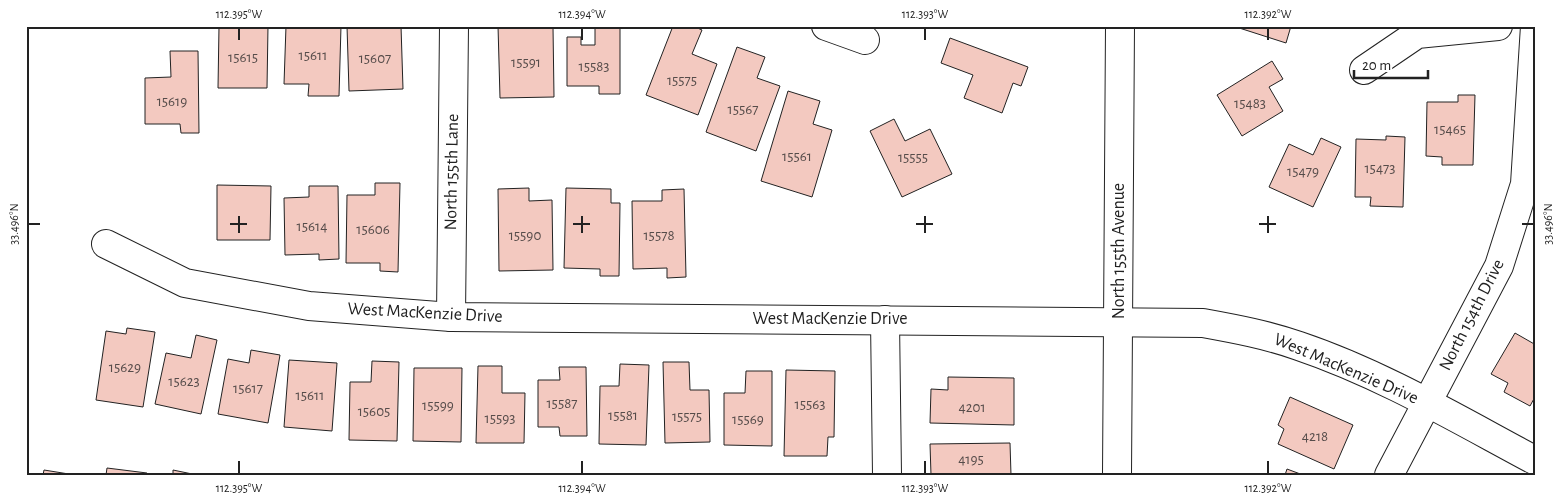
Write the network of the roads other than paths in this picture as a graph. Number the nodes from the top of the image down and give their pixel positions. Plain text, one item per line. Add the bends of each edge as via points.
1 (454, 26) edge
2 (826, 26) edge
3 (1120, 26) edge
4 (1498, 26) edge
5 (1535, 26) edge
6 (865, 40) dead end
7 (1364, 70) dead end
8 (106, 244) dead end
9 (451, 317) junction
10 (885, 320) junction
11 (1119, 322) junction
12 (1426, 402) junction
13 (1536, 461) edge
14 (887, 475) edge
15 (1117, 475) edge
16 (1389, 475) edge

1 - 9 street, North 155th Lane
2 - 6 street
3 - 11 street, North 155th Avenue
4 - 7 street via 1417,34
5 - 12 street, North 154th Drive via 1525,184 1500,266
8 - 9 street, West MacKenzie Drive via 185,282 309,306
9 - 10 street, West MacKenzie Drive
10 - 11 street, West MacKenzie Drive
10 - 14 street
11 - 12 street, West MacKenzie Drive via 1203,323 1252,332 1300,346
11 - 15 street, North 155th Avenue
12 - 13 street, West MacKenzie Drive
12 - 16 street, North 154th Drive

